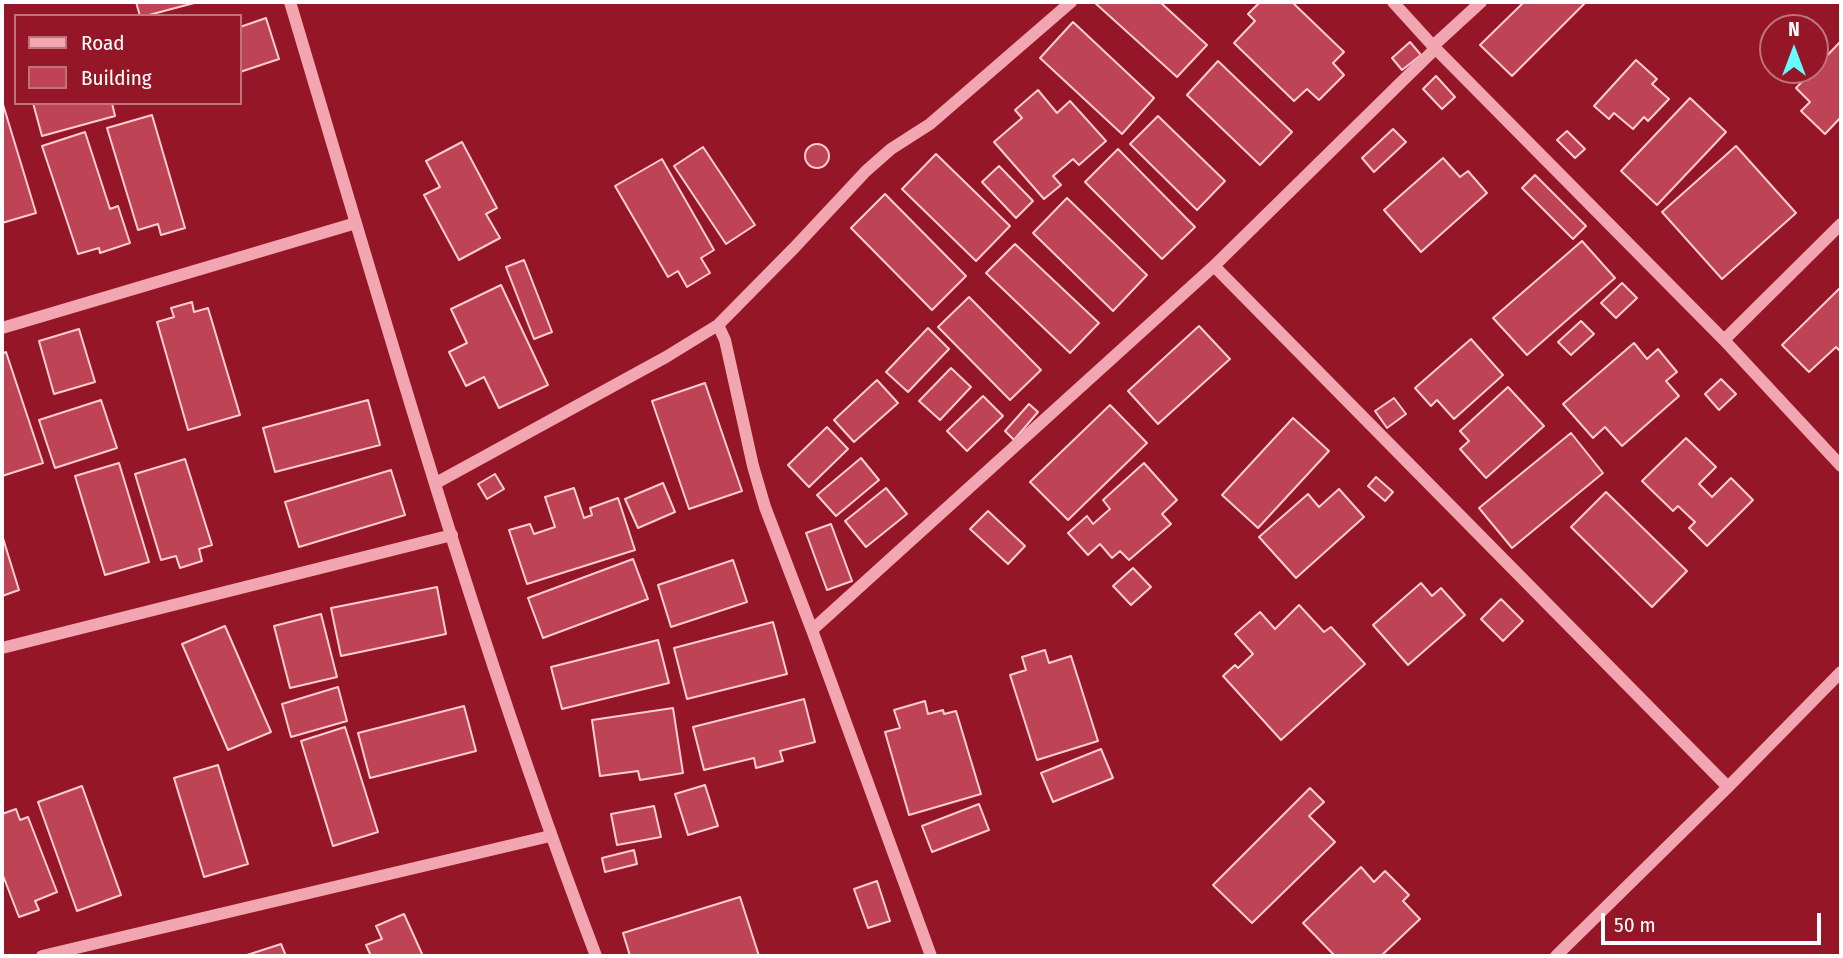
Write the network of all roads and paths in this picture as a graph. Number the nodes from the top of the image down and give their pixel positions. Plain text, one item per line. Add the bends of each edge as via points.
1 (290, 2) edge
2 (1071, 2) edge
3 (1393, 2) edge
4 (1481, 2) edge
5 (1434, 47) junction
6 (356, 223) junction
7 (1841, 224) edge
8 (1214, 266) junction
9 (718, 325) junction
10 (2, 328) edge
11 (1724, 340) junction
12 (1841, 466) edge
13 (436, 483) junction
14 (452, 535) junction
15 (812, 631) junction
16 (2, 648) edge
17 (1841, 672) edge
18 (1728, 788) junction
19 (550, 836) junction
20 (42, 956) edge
21 (596, 956) edge
22 (931, 956) edge
23 (1556, 956) edge

1 - 6 street
2 - 9 street via 930,124 866,171
3 - 5 street
4 - 5 street
5 - 8 street
5 - 11 street
6 - 10 street
6 - 13 street
7 - 11 street
8 - 15 street
8 - 18 street
9 - 13 street
9 - 15 street via 765,507
11 - 12 street
13 - 14 street
14 - 16 street
14 - 19 street
15 - 22 street
17 - 18 street
18 - 23 street
19 - 20 street
19 - 21 street

